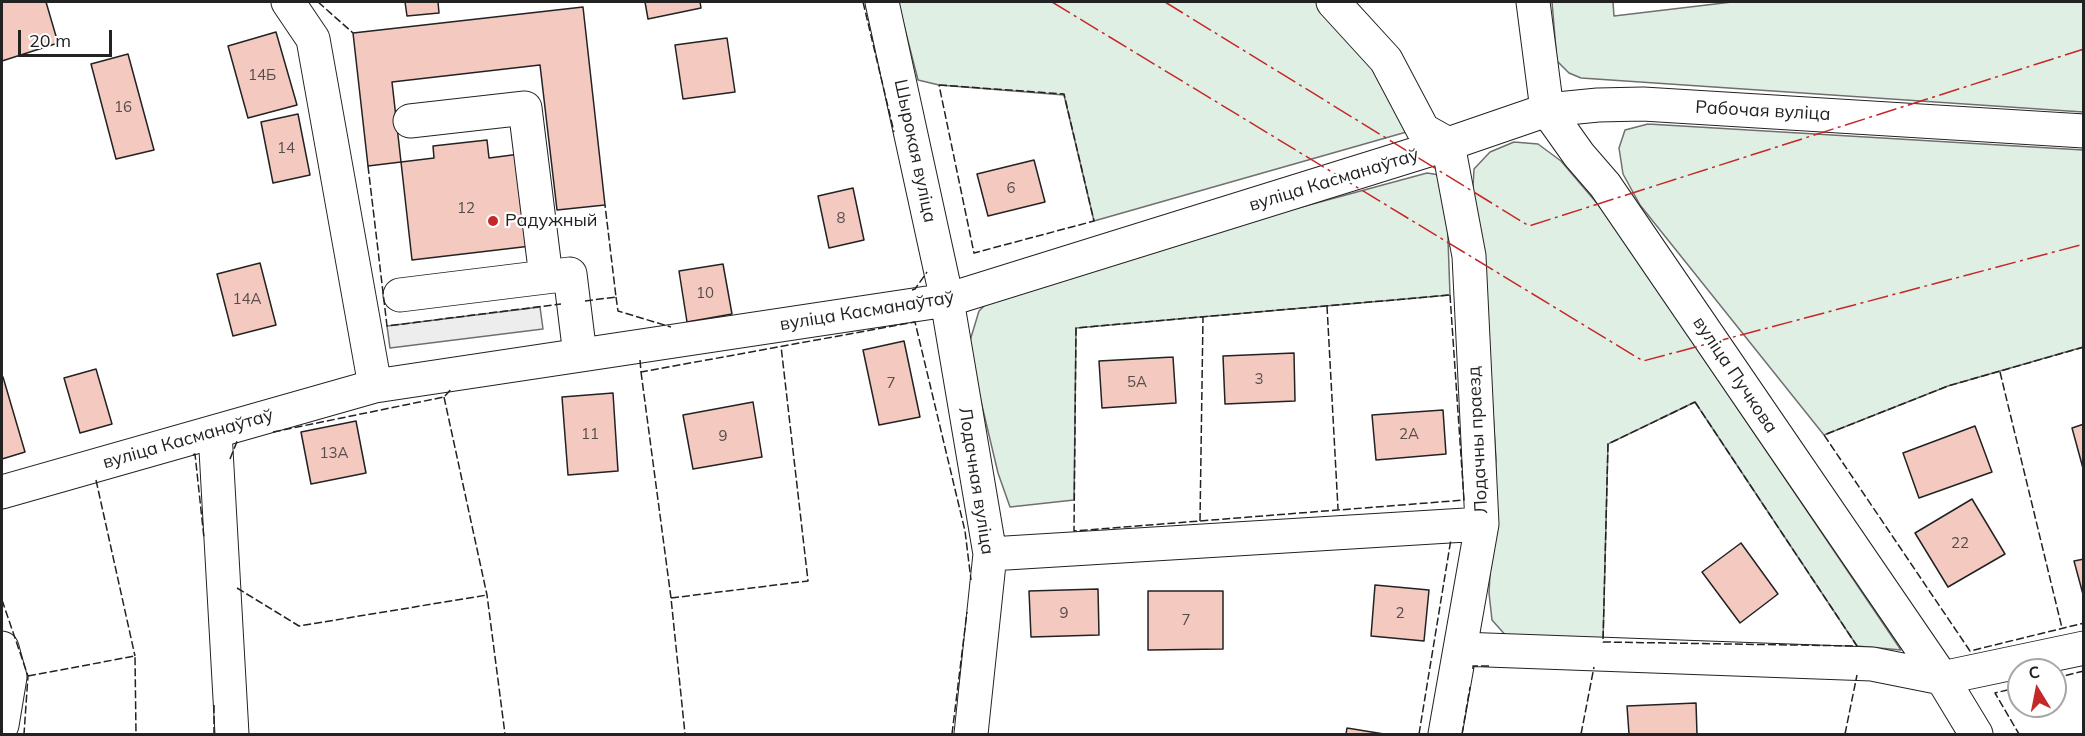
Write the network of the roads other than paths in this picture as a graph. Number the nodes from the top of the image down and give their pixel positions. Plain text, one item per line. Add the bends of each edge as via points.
1 (288, 2) edge
2 (882, 2) edge
3 (1332, 2) edge
4 (1533, 2) edge
5 (1548, 110) junction
6 (410, 122) dead end
7 (2084, 131) edge
8 (1449, 144) junction
9 (546, 277) junction
10 (400, 295) dead end
11 (947, 300) junction
12 (579, 355) junction
13 (375, 386) junction
14 (214, 432) junction
15 (2, 492) edge
16 (1482, 524) junction
17 (990, 554) junction
18 (2, 648) edge
19 (2084, 648) edge
20 (1460, 649) junction
21 (1942, 678) junction
22 (2, 725) edge
23 (232, 735) edge
24 (971, 735) edge
25 (1444, 735) edge
26 (1976, 735) edge

1 - 13 street via 313,39
2 - 11 street, Шырокая вуліца
3 - 8 street via 1386,60 1423,130
4 - 5 street, вуліца Пучкова
5 - 7 street, Рабочая вуліца via 1643,104
5 - 8 street, Рабочая вуліца
5 - 21 street, вуліца Пучкова via 1605,185
6 - 9 street via 525,108
8 - 11 street, вуліца Касманаўтаў
8 - 16 street, Лодачны праезд via 1469,256
9 - 10 street
9 - 12 street via 570,274
11 - 12 street, вуліца Касманаўтаў
11 - 17 street, Лодачная вуліца
12 - 13 street, вуліца Касманаўтаў
13 - 14 street, вуліца Касманаўтаў
14 - 15 street, вуліца Касманаўтаў
14 - 23 street
16 - 17 street
16 - 20 street, Лодачны праезд
17 - 24 street, Лодачная вуліца
18 - 22 street via 10,677
19 - 21 street
20 - 21 street via 1872,664
20 - 25 street, Лодачны праезд
21 - 26 street, вуліца Пучкова

